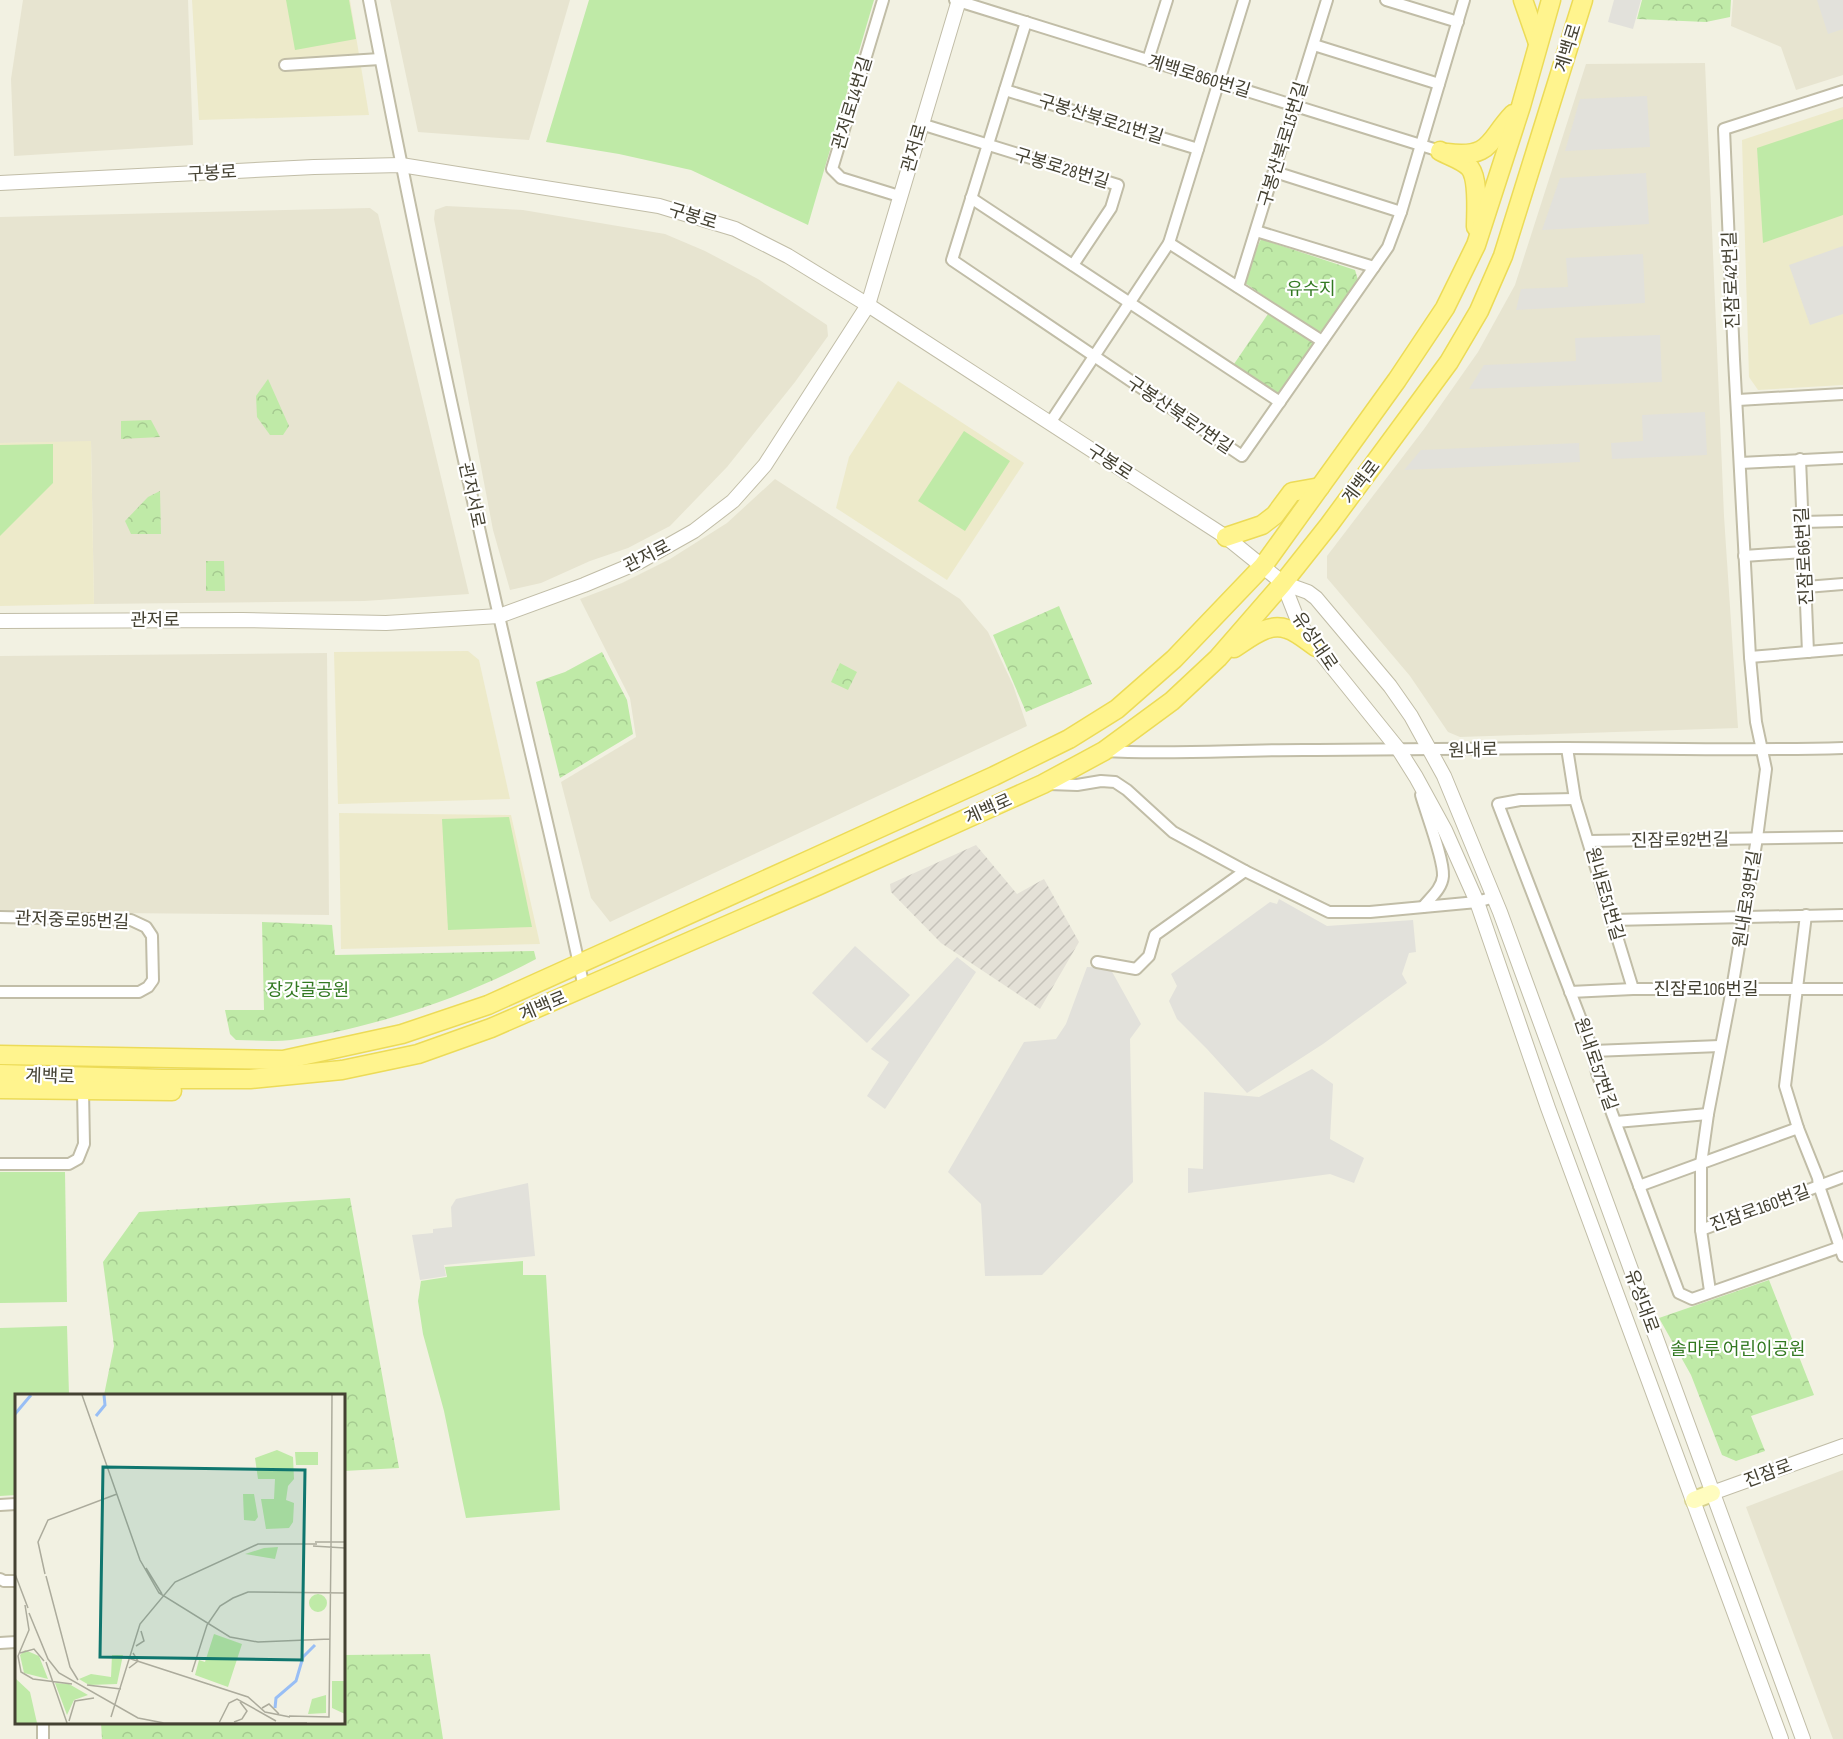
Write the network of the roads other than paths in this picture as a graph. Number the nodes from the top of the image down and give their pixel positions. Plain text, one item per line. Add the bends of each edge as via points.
1 (369, 0) edge
2 (883, 0) edge
3 (957, 0) edge
4 (1167, 0) edge
5 (1244, 0) edge
6 (1327, 0) edge
7 (1386, 0) edge
8 (1464, 0) edge
9 (1523, 0) edge
10 (1551, 0) edge
11 (1583, 0) edge
12 (1026, 22) junction
13 (1458, 22) junction
14 (1538, 43) junction
15 (1314, 45) junction
16 (380, 59) junction
17 (1148, 60) junction
18 (285, 65) dead end
19 (1219, 82) junction
20 (1439, 84) junction
21 (1005, 90) junction
22 (1843, 91) edge
23 (1295, 106) junction
24 (1521, 106) junction
25 (921, 124) junction
26 (987, 145) junction
27 (1421, 146) junction
28 (1198, 149) junction
29 (1440, 151) junction
30 (401, 165) junction
31 (1275, 172) junction
32 (0, 183) edge
33 (899, 196) junction
34 (971, 198) junction
35 (1401, 212) junction
36 (1256, 231) junction
37 (1169, 243) junction
38 (1476, 245) junction
39 (1073, 265) junction
40 (1374, 267) junction
41 (1238, 287) junction
42 (1129, 302) junction
43 (868, 305) junction
44 (1322, 341) junction
45 (1093, 356) junction
46 (1843, 394) edge
47 (1738, 400) junction
48 (1280, 402) junction
49 (1050, 423) junction
50 (1843, 458) edge
51 (1800, 459) junction
52 (1740, 463) junction
53 (1320, 487) junction
54 (1843, 521) edge
55 (1803, 522) junction
56 (1226, 537) junction
57 (1804, 552) junction
58 (1744, 556) junction
59 (1263, 566) junction
60 (1283, 583) junction
61 (1843, 584) edge
62 (1806, 587) junction
63 (499, 616) junction
64 (0, 621) edge
65 (1316, 647) junction
66 (1843, 649) edge
67 (1808, 652) junction
68 (1750, 657) junction
69 (1218, 658) junction
70 (1567, 748) junction
71 (1843, 748) edge
72 (1399, 750) junction
73 (1431, 750) junction
74 (1763, 750) junction
75 (1104, 751) junction
76 (1416, 777) junction
77 (1043, 784) junction
78 (1575, 799) junction
79 (1843, 837) edge
80 (1757, 838) junction
81 (1589, 842) junction
82 (1245, 871) junction
83 (1494, 897) junction
84 (1477, 902) junction
85 (1423, 907) junction
86 (1806, 915) junction
87 (1843, 915) edge
88 (0, 917) edge
89 (1743, 917) junction
90 (1612, 920) junction
91 (1097, 962) dead end
92 (579, 964) junction
93 (584, 988) junction
94 (1843, 988) edge
95 (1633, 989) junction
96 (1732, 989) junction
97 (1798, 989) junction
98 (0, 992) edge
99 (1570, 992) junction
100 (0, 1046) edge
101 (1720, 1046) junction
102 (323, 1051) junction
103 (1593, 1051) junction
104 (0, 1055) edge
105 (342, 1070) junction
106 (0, 1074) edge
107 (0, 1089) edge
108 (83, 1091) junction
109 (1708, 1114) junction
110 (1616, 1122) junction
111 (1798, 1128) junction
112 (0, 1164) edge
113 (1701, 1164) junction
114 (1843, 1177) edge
115 (1639, 1186) junction
116 (1819, 1186) junction
117 (1701, 1230) junction
118 (1842, 1250) edge
119 (1710, 1291) junction
120 (1843, 1446) edge
121 (1712, 1493) junction
122 (1694, 1500) junction
123 (15, 1642) edge
124 (0, 1643) edge
125 (1781, 1739) edge
126 (1803, 1739) edge

1 - 16 street, 관저서로
2 - 33 street, 관저로14번길 via 832,169 841,178
3 - 12 street, 계백로860번길
3 - 25 street, 관저로
4 - 17 street
5 - 19 street
6 - 15 street, 구봉산북로15번길
7 - 13 street
8 - 13 street, 구봉산북로7번길
9 - 14 main road
10 - 14 main road, 계백로
11 - 60 main road, 계백로 via 1503,256 1479,311 1449,362
12 - 17 street, 계백로860번길
12 - 21 street
13 - 20 street, 구봉산북로7번길
14 - 24 main road, 계백로
15 - 20 street
15 - 23 street, 구봉산북로15번길
16 - 18 street
16 - 30 street, 관저서로
17 - 19 street, 계백로860번길
19 - 23 street, 계백로860번길
19 - 28 street
20 - 27 street, 구봉산북로7번길
21 - 26 street
21 - 28 street, 구봉산북로21번길
22 - 47 street, 진잠로42번길 via 1724,129
23 - 27 street, 계백로860번길
23 - 31 street, 구봉산북로15번길
24 - 29 main road via 1485,149 1464,155
24 - 38 main road, 계백로
25 - 26 street, 구봉로28번길
25 - 33 street, 관저로
26 - 34 street
26 - 39 street, 구봉로28번길 via 1118,186 1111,208
27 - 29 street, 계백로860번길
27 - 35 street, 구봉산북로7번길
28 - 37 street
29 - 38 main road via 1462,162 1473,175
30 - 32 street, 구봉로
30 - 43 street, 구봉로 via 659,206 735,229
30 - 63 street, 관저서로
31 - 35 street
31 - 36 street, 구봉산북로15번길
33 - 43 street, 관저로
34 - 39 street
34 - 45 street via 952,260
35 - 40 street, 구봉산북로7번길 via 1388,247
36 - 40 street
36 - 41 street, 구봉산북로15번길
37 - 41 street
37 - 42 street
38 - 53 main road, 계백로 via 1445,308
39 - 42 street
40 - 44 street, 구봉산북로7번길
41 - 44 street
42 - 45 street
42 - 48 street
43 - 49 street, 구봉로
43 - 63 street, 관저로 via 765,465 726,508 639,562
44 - 48 street, 구봉산북로7번길
45 - 48 street, 구봉산북로7번길 via 1242,456
45 - 49 street
46 - 47 street
47 - 52 street, 진잠로42번길
49 - 56 street, 구봉로
50 - 51 street
51 - 52 street
51 - 55 street, 진잠로66번길
52 - 58 street, 진잠로42번길
53 - 56 main road via 1292,492 1262,525
53 - 59 main road, 계백로
54 - 55 street
55 - 57 street, 진잠로66번길
56 - 59 street, 구봉로
57 - 58 street
57 - 62 street, 진잠로66번길
58 - 68 street, 진잠로42번길
59 - 60 street, 구봉로
59 - 92 main road, 계백로 via 1174,659 1118,709 1069,739
60 - 65 street, 유성대로 via 1298,621
60 - 69 main road, 계백로
60 - 73 street, 유성대로 via 1316,598 1390,686
61 - 62 street
62 - 67 street, 진잠로66번길
63 - 64 street, 관저로 via 386,623
63 - 92 street, 관저서로
65 - 69 main road via 1288,629 1274,627 1260,631
65 - 72 street, 유성대로
66 - 67 street
67 - 68 street
68 - 74 street, 진잠로42번길 via 1756,722
69 - 75 main road, 계백로 via 1172,700
70 - 73 street, 원내로
70 - 74 street, 원내로
70 - 78 street, 원내로51번길
71 - 74 street, 원내로
72 - 73 street, 원내로
72 - 75 street, 원내로
72 - 76 street, 유성대로
73 - 83 street, 유성대로
74 - 80 street, 원내로39번길 via 1766,769
75 - 77 main road, 계백로
76 - 84 street, 유성대로
76 - 85 street via 1443,877
77 - 82 street via 1115,782 1173,832
77 - 93 main road, 계백로
78 - 81 street, 원내로51번길
78 - 99 street, 원내로57번길 via 1498,804
79 - 80 street, 진잠로92번길
80 - 81 street, 진잠로92번길
80 - 89 street, 원내로39번길
81 - 90 street, 원내로51번길
82 - 85 street via 1329,912
82 - 91 street via 1155,935 1149,956 1136,969
83 - 84 street
83 - 121 street, 유성대로
84 - 85 street
84 - 122 street, 유성대로 via 1548,1108
86 - 87 street
86 - 89 street
86 - 97 street, 진잠로160번길
88 - 98 street, 관저중로95번길 via 131,920 141,924 152,936 153,980 139,992
89 - 90 street
89 - 96 street, 원내로39번길
90 - 95 street, 원내로51번길
92 - 93 street, 관저서로
92 - 102 main road, 계백로 via 488,1005 413,1031
93 - 105 main road, 계백로 via 418,1054
94 - 97 street, 진잠로106번길
95 - 96 street, 진잠로106번길
95 - 99 street, 진잠로106번길
96 - 97 street, 진잠로106번길
96 - 101 street, 원내로39번길
97 - 111 street, 진잠로160번길 via 1785,1086
99 - 103 street, 원내로57번길
100 - 102 main road
101 - 103 street
101 - 109 street, 원내로39번길
102 - 104 main road, 계백로 via 283,1060
103 - 110 street, 원내로57번길
105 - 106 main road, 계백로 via 250,1079
105 - 108 main road via 310,1082 240,1091
107 - 108 main road
108 - 112 street, 계백로 via 84,1144 78,1159 69,1164
109 - 110 street
109 - 113 street, 원내로39번길
110 - 115 street, 원내로57번길
111 - 113 street
111 - 116 street, 진잠로160번길
113 - 115 street
113 - 117 street, 원내로39번길
114 - 116 street
115 - 119 street, 원내로57번길 via 1678,1293 1692,1299
116 - 117 street, 진잠로160번길
116 - 118 street, 진잠로160번길
117 - 119 street, 원내로39번길
118 - 119 street
120 - 121 street, 진잠로
121 - 122 main road, 진잠로
121 - 126 street, 유성대로
122 - 125 street, 유성대로
123 - 124 street

